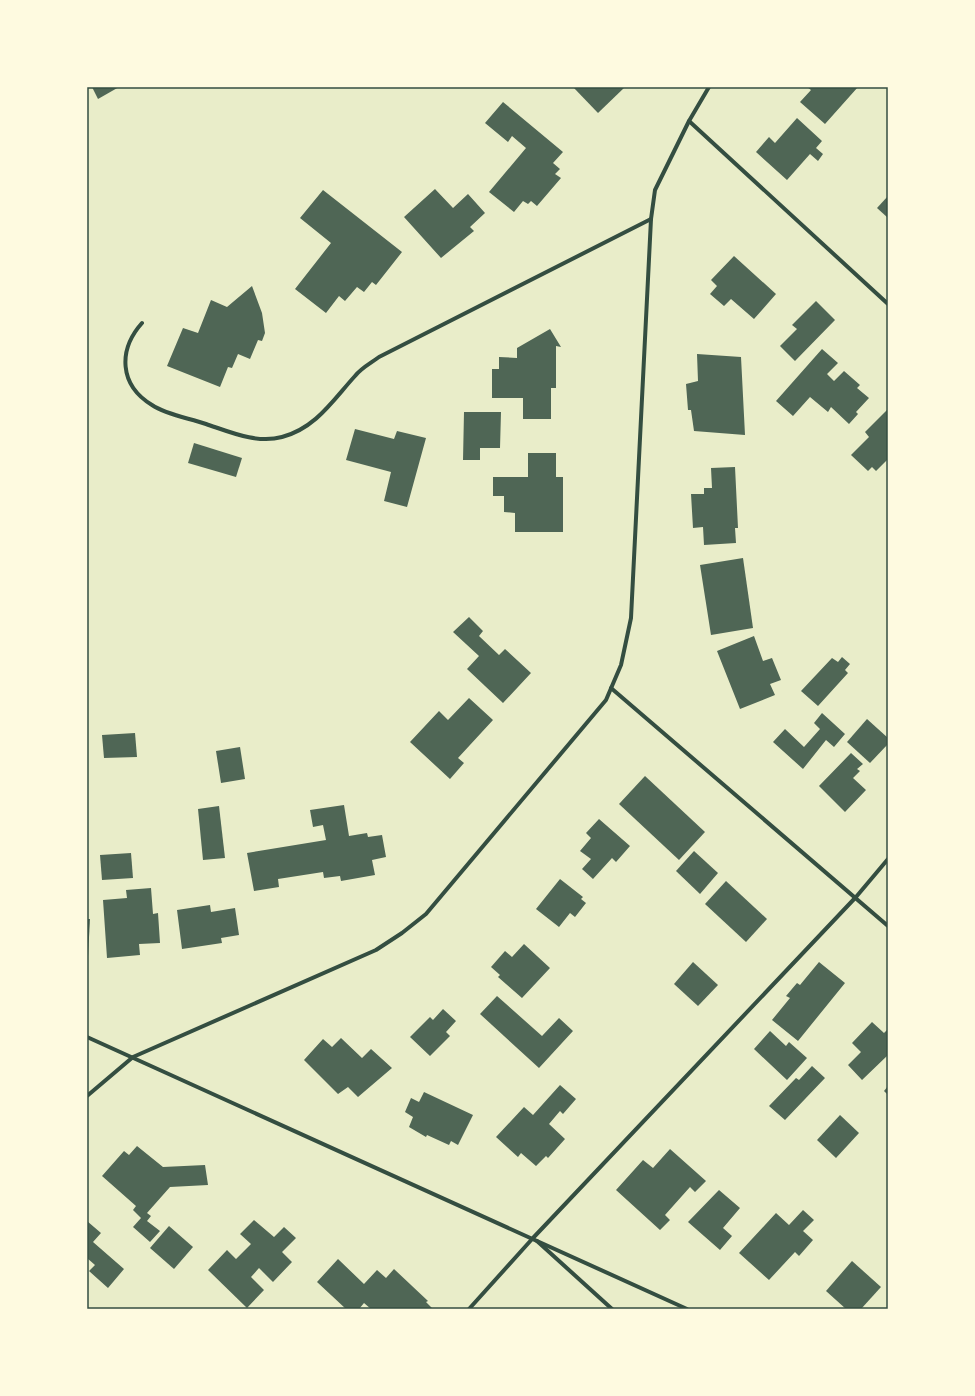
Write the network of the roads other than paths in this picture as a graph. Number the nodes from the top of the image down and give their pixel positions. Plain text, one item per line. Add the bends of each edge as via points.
1 (710, 87) edge
2 (689, 121) junction
3 (651, 218) junction
4 (888, 304) edge
5 (142, 323) dead end
6 (611, 688) junction
7 (888, 859) edge
8 (856, 897) junction
9 (888, 926) edge
10 (87, 1037) edge
11 (133, 1056) junction
12 (87, 1096) edge
13 (533, 1238) junction
14 (469, 1309) edge
15 (612, 1309) edge
16 (687, 1309) edge

1 - 2 street
2 - 3 street via 655,190
2 - 4 street
3 - 5 street via 378,357 356,375 312,424 296,433 276,439 259,440 231,432 158,408 140,396 129,380 125,363 126,347
3 - 6 street via 631,618 621,665
6 - 8 street
6 - 11 street via 606,700 426,914 402,933 376,950
7 - 8 street
8 - 9 street
8 - 13 street
10 - 11 street
11 - 12 street
11 - 13 street
13 - 14 street
13 - 15 street
13 - 16 street

